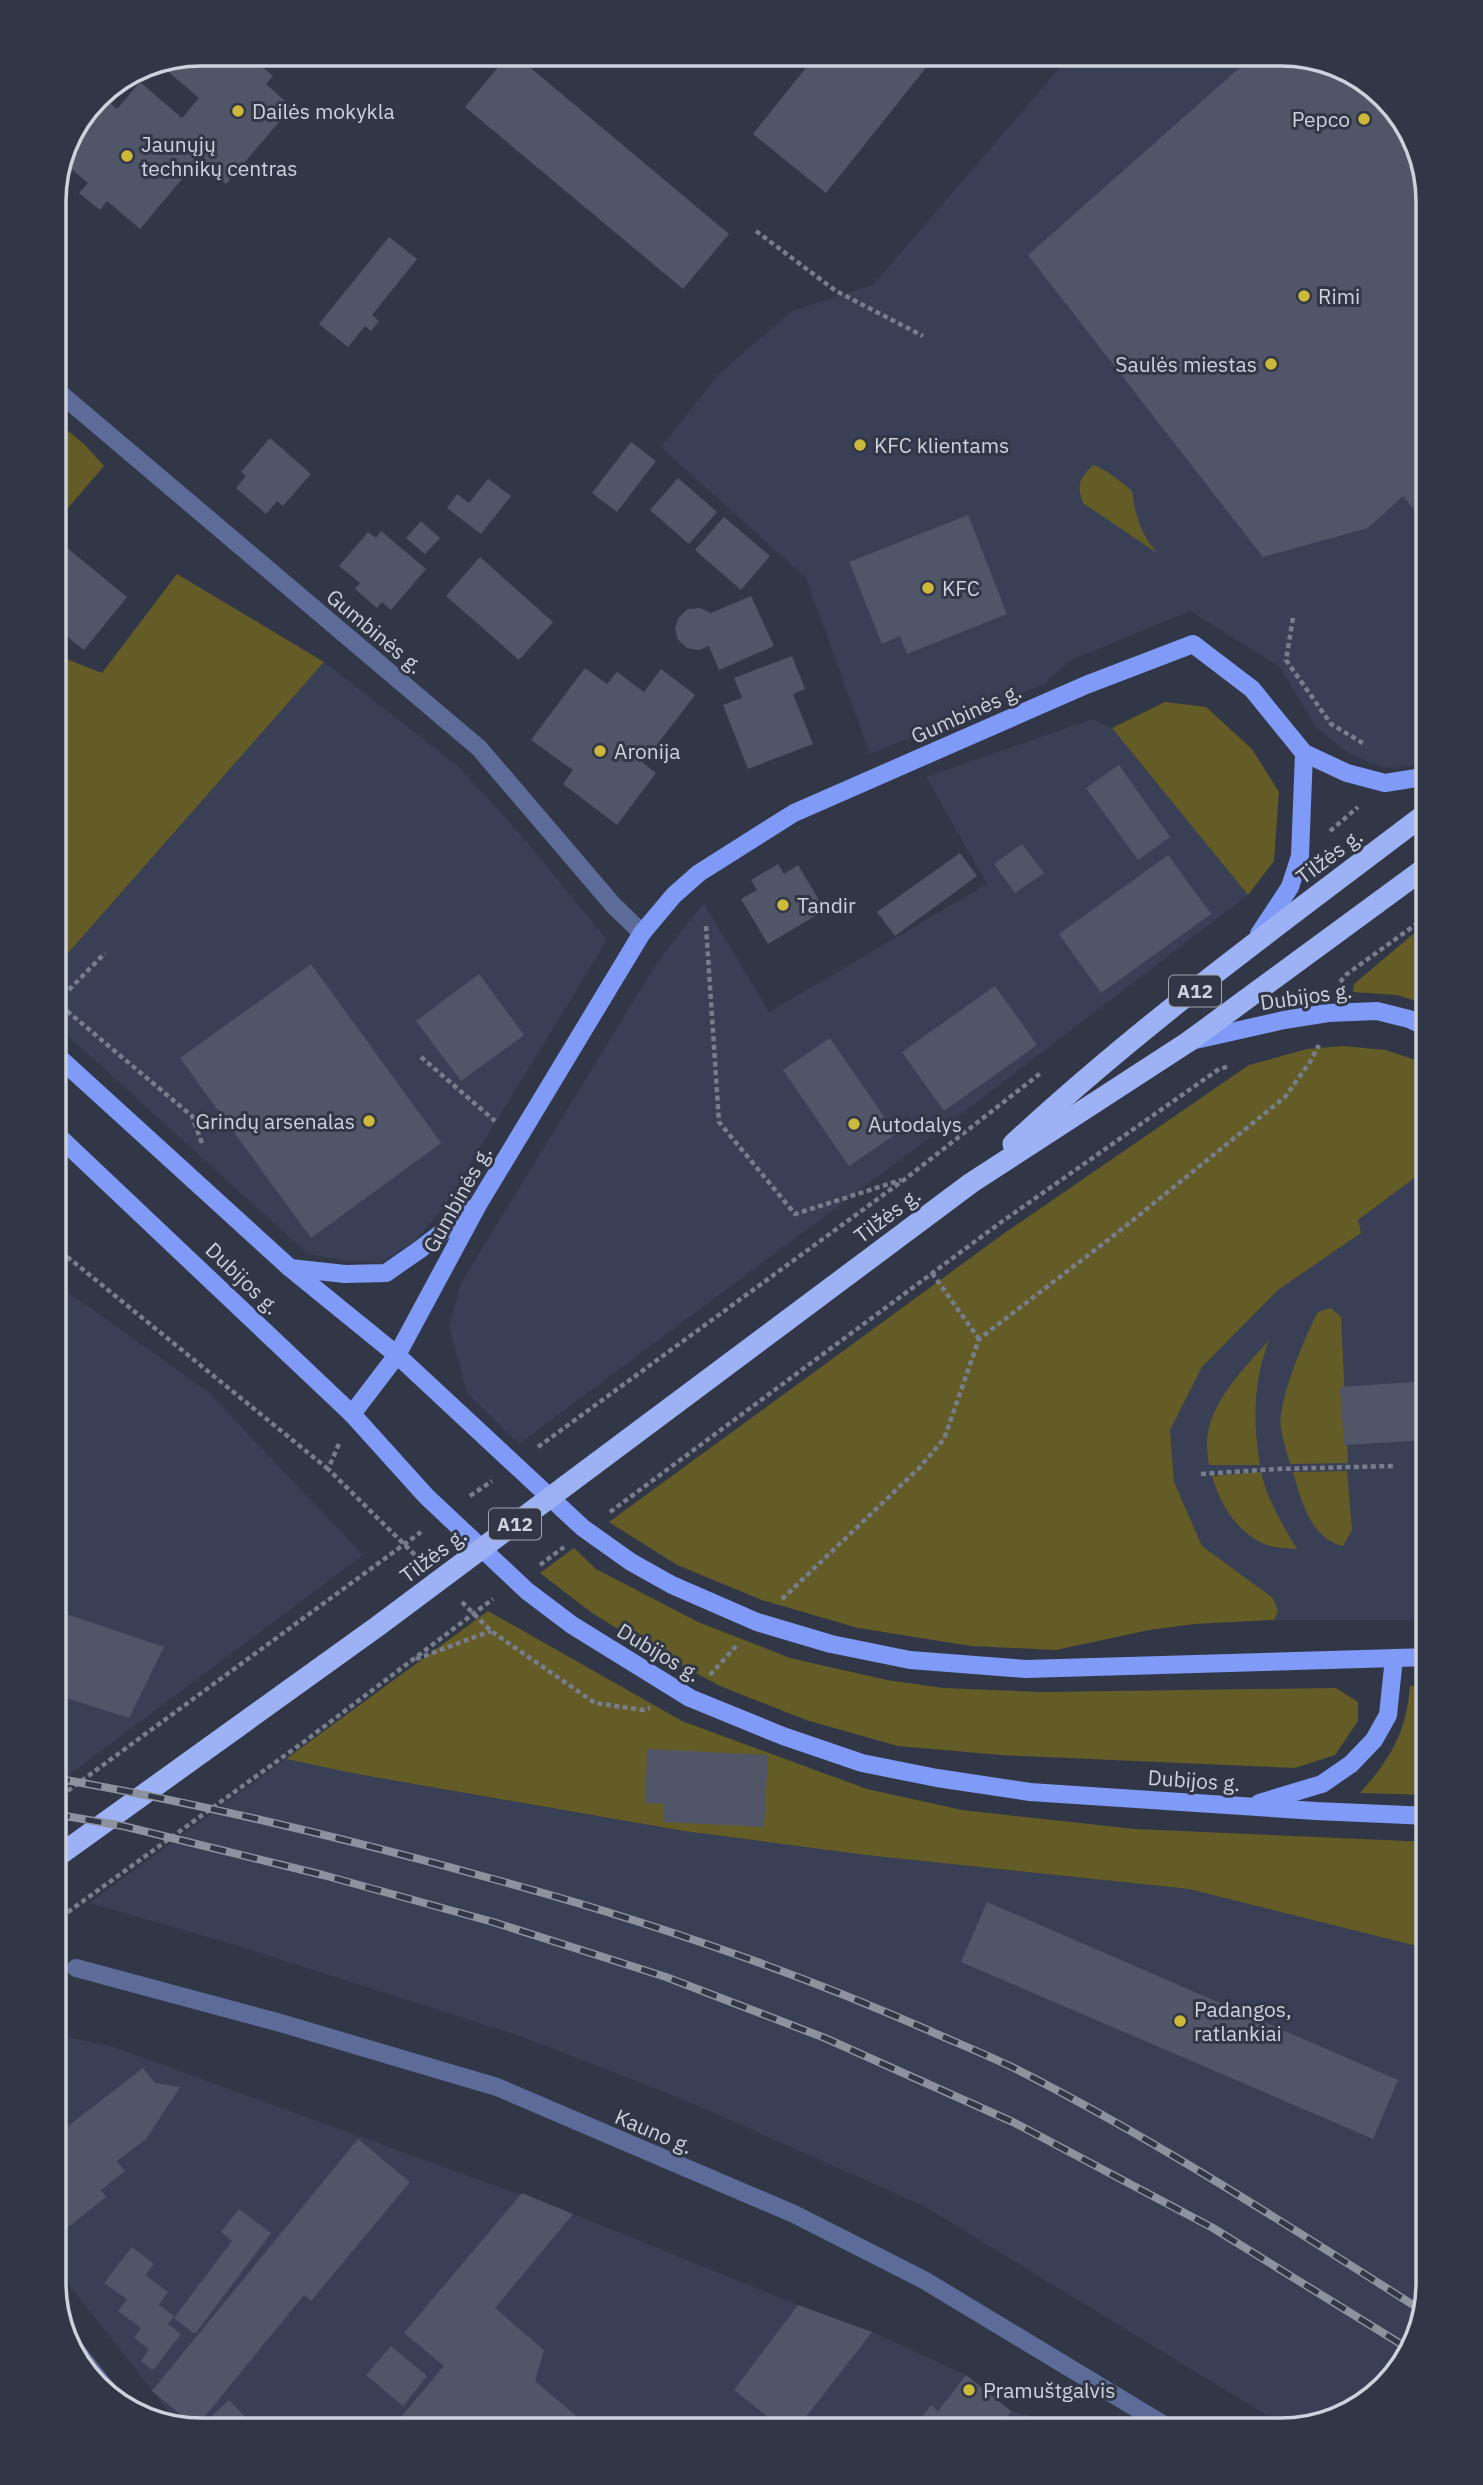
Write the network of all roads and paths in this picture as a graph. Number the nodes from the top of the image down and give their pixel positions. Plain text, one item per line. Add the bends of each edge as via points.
1 (756, 231) dead end
2 (923, 336) dead end
3 (67, 400) edge
4 (1293, 618) dead end
5 (1366, 745) dead end
6 (1304, 753) junction
7 (1416, 778) edge
8 (1416, 821) edge
9 (1416, 875) edge
10 (1416, 924) edge
11 (706, 926) dead end
12 (642, 933) junction
13 (1249, 947) junction
14 (105, 953) dead end
15 (67, 992) edge
16 (1328, 1013) junction
17 (1416, 1022) edge
18 (1188, 1042) junction
19 (1309, 1042) dead end
20 (421, 1058) dead end
21 (67, 1065) edge
22 (1232, 1065) dead end
23 (517, 1139) junction
24 (67, 1144) edge
25 (905, 1178) dead end
26 (971, 1183) junction
27 (479, 1203) junction
28 (1000, 1223) dead end
29 (66, 1256) edge
30 (290, 1268) junction
31 (932, 1273) dead end
32 (979, 1339) junction
33 (397, 1355) junction
34 (352, 1414) junction
35 (1393, 1466) dead end
36 (328, 1469) dead end
37 (1201, 1474) dead end
38 (757, 1622) junction
39 (491, 1631) dead end
40 (1416, 1657) edge
41 (1394, 1658) junction
42 (411, 1661) dead end
43 (1249, 1806) junction
44 (1416, 1815) edge
45 (66, 1850) edge
46 (76, 1968) dead end
47 (1152, 2418) edge

1 - 2 path via 836,291
3 - 12 street, Gumbinės g. via 479,748
4 - 5 path via 1286,660 1331,724
6 - 7 main road via 1347,773 1385,783
6 - 12 main road, Gumbinės g. via 1252,689 1193,644 1086,685 794,814 699,873
6 - 13 main road via 1300,856 1290,887
8 - 13 highway, Tilžės g. / A12
9 - 18 highway, Tilžės g. / A12
10 - 16 path via 1347,974 1334,989
11 - 25 path via 719,1122 795,1214
12 - 23 main road, Gumbinės g.
13 - 26 highway, Tilžės g. / A12 via 1075,1086
14 - 15 path
16 - 17 main road, Dubijos g. via 1377,1010
16 - 18 main road, Dubijos g.
18 - 26 highway, Tilžės g. / A12
19 - 32 path via 1322,1039 1285,1097
20 - 23 path
21 - 30 main road, Dubijos g.
22 - 28 path via 1219,1069
23 - 27 main road, Gumbinės g.
24 - 34 main road, Dubijos g.
26 - 45 highway, Tilžės g. / A12 via 378,1626
27 - 30 main road via 386,1273 345,1275
27 - 33 main road, Gumbinės g.
29 - 36 path
30 - 33 main road, Dubijos g.
31 - 32 path
32 - 38 path via 944,1439
33 - 34 main road, Gumbinės g.
33 - 38 main road, Dubijos g. via 583,1528 672,1585
34 - 43 main road, Dubijos g. via 426,1496 527,1591 572,1625 690,1698 862,1763 937,1778 1030,1791
35 - 37 path
38 - 41 main road, Dubijos g. via 831,1644 910,1660 1026,1669
39 - 42 path
40 - 41 main road, Dubijos g.
41 - 43 main road via 1388,1715 1374,1740 1351,1764 1322,1784
43 - 44 main road, Dubijos g.
46 - 47 street, Kauno g. via 497,2087 794,2214 924,2280

